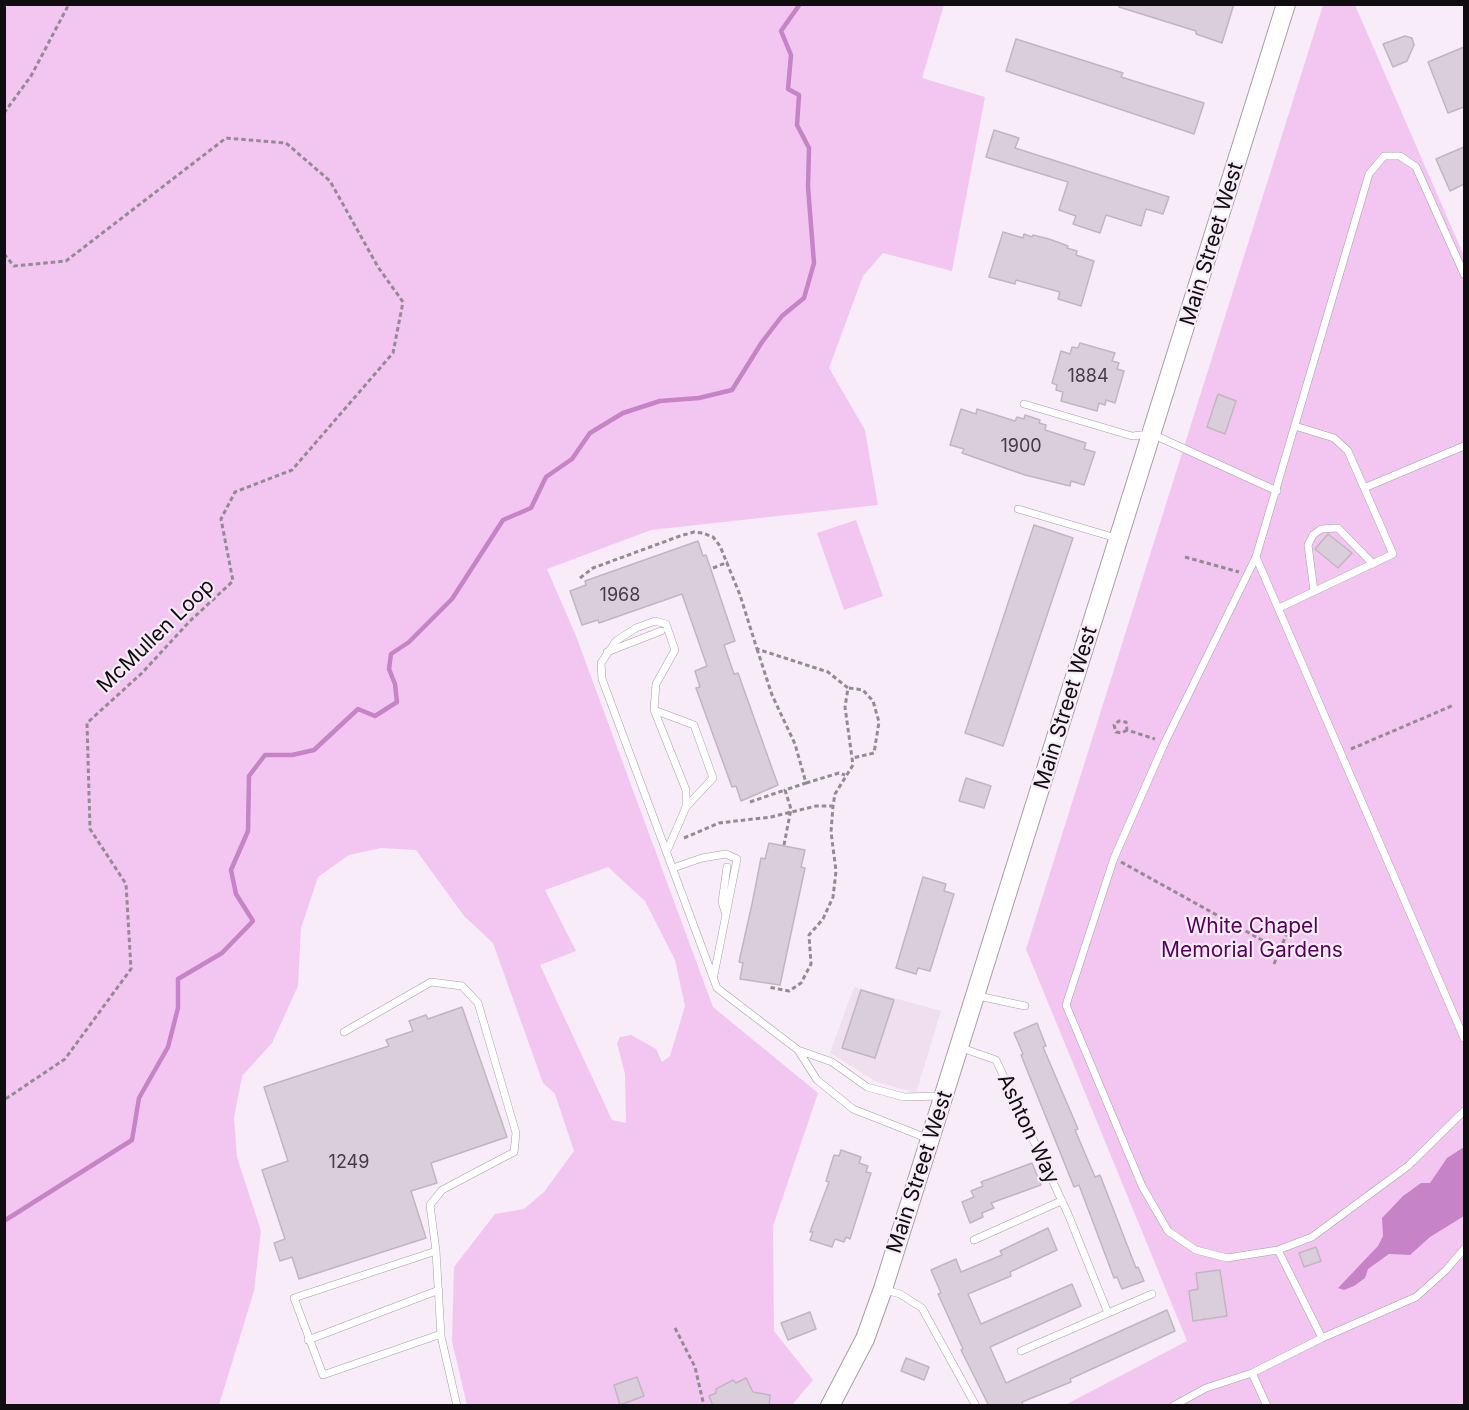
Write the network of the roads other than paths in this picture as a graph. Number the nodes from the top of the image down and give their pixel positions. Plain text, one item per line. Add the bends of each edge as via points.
1 (1286, 4) edge
2 (1464, 274) edge
3 (1024, 404) dead end
4 (1295, 426) junction
5 (1152, 434) junction
6 (1464, 446) edge
7 (1364, 489) junction
8 (1277, 491) junction
9 (1018, 509) dead end
10 (1119, 539) junction
11 (1256, 557) junction
12 (1373, 564) junction
13 (1314, 591) junction
14 (1280, 608) junction
15 (661, 631) dead end
16 (606, 653) junction
17 (654, 710) junction
18 (686, 807) junction
19 (667, 851) junction
20 (727, 867) dead end
21 (673, 868) junction
22 (726, 916) junction
23 (714, 978) junction
24 (975, 995) junction
25 (1025, 1006) dead end
26 (344, 1032) dead end
27 (1464, 1038) edge
28 (959, 1047) junction
29 (798, 1050) junction
30 (944, 1096) junction
31 (1464, 1111) edge
32 (929, 1139) junction
33 (1061, 1201) junction
34 (974, 1240) dead end
35 (1464, 1249) edge
36 (1278, 1250) junction
37 (436, 1251) junction
38 (883, 1289) junction
39 (440, 1290) junction
40 (1152, 1294) dead end
41 (1108, 1313) junction
42 (441, 1336) junction
43 (1322, 1338) junction
44 (308, 1340) junction
45 (1021, 1351) dead end
46 (1252, 1373) junction
47 (457, 1406) edge
48 (830, 1406) edge
49 (976, 1406) edge
50 (1173, 1406) edge
51 (1267, 1406) edge

1 - 5 main road, Main Street West
2 - 4 lane via 1416,167 1400,156 1384,156 1370,174
3 - 5 lane via 1132,436
4 - 7 lane via 1339,442 1351,456
4 - 8 lane
5 - 8 lane
5 - 10 main road, Main Street West
6 - 7 lane
7 - 12 lane via 1393,554
8 - 11 lane
9 - 10 lane
10 - 24 main road, Main Street West
11 - 14 lane
11 - 36 lane via 1165,742 1114,858 1066,1005 1142,1186 1168,1231 1196,1250 1227,1258
12 - 13 lane
12 - 13 lane via 1338,528 1321,529 1310,538 1308,549
13 - 14 lane
14 - 27 lane
15 - 16 lane
16 - 17 lane via 636,628 655,621 666,624 675,650 656,684
16 - 19 lane via 602,679
17 - 18 lane via 686,790
17 - 18 lane via 694,725 713,778
18 - 19 lane
19 - 21 lane
20 - 22 lane via 722,902
21 - 22 lane via 726,854 737,859
21 - 23 lane
22 - 23 lane
23 - 29 lane via 717,988
24 - 25 lane
24 - 28 main road, Main Street West
26 - 37 lane via 431,982 462,986 478,1003 516,1133 514,1152 442,1190 429,1205
28 - 30 main road, Main Street West
28 - 33 lane, Ashton Way via 996,1060
29 - 30 lane via 832,1062 867,1086 904,1097
29 - 32 lane via 817,1080 853,1109
30 - 32 main road, Main Street West
31 - 36 lane via 1408,1166 1347,1214 1312,1237
32 - 38 main road, Main Street West
33 - 34 lane
33 - 41 lane, Ashton Way
35 - 43 lane via 1416,1297
36 - 43 lane
37 - 39 lane
37 - 44 lane via 294,1298
38 - 48 main road, Main Street West via 865,1339
38 - 49 lane via 922,1308
39 - 42 lane
39 - 44 lane
40 - 41 lane
41 - 45 lane
42 - 44 lane via 323,1375
42 - 47 lane
43 - 46 lane
46 - 50 lane via 1206,1388
46 - 51 lane

